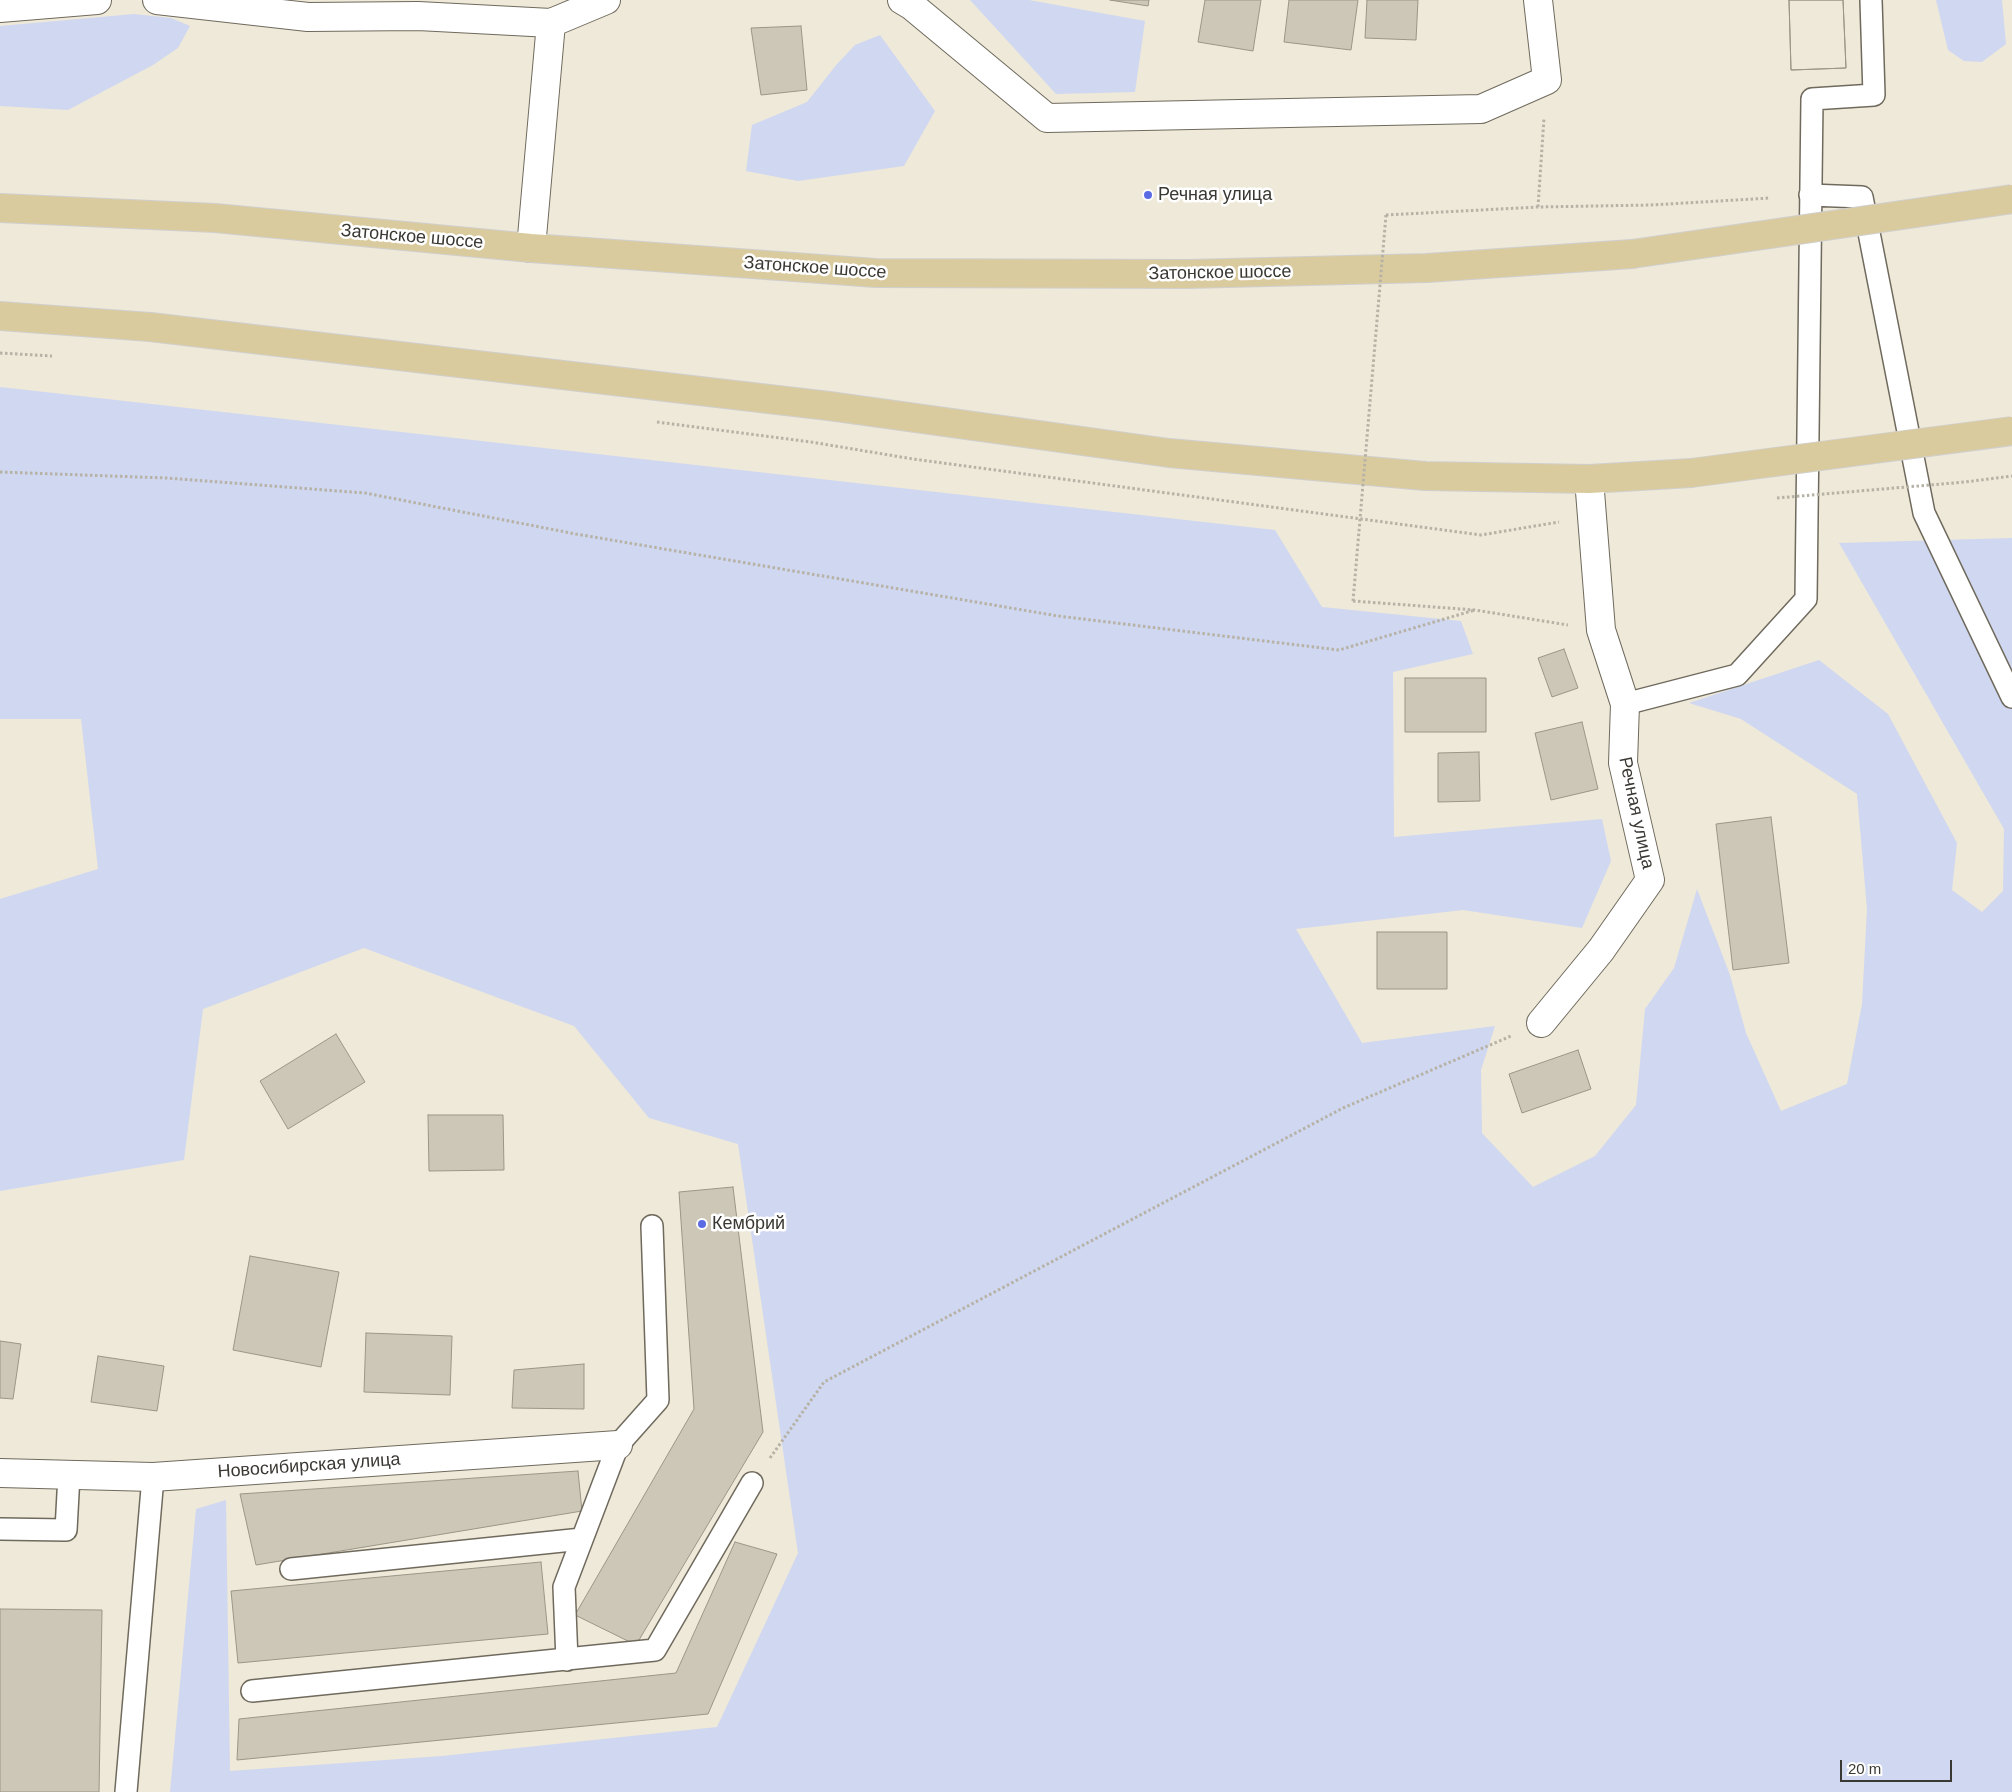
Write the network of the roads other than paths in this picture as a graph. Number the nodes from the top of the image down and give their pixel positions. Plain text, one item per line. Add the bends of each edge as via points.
1 (97, 0) edge
2 (156, 0) edge
3 (606, 0) edge
4 (902, 0) edge
5 (1538, 0) edge
6 (1871, 0) edge
7 (0, 8) edge
8 (418, 8) edge
9 (551, 23) junction
10 (1810, 196) junction
11 (2012, 199) edge
12 (0, 208) edge
13 (531, 248) junction
14 (0, 316) edge
15 (2012, 430) edge
16 (1589, 480) junction
17 (2012, 697) edge
18 (1625, 704) junction
19 (1541, 1023) road end
20 (652, 1226) dead end
21 (618, 1444) junction
22 (0, 1473) edge
23 (69, 1475) junction
24 (153, 1477) junction
25 (752, 1483) road end
26 (0, 1529) edge
27 (582, 1539) junction
28 (291, 1569) dead end
29 (567, 1660) junction
30 (252, 1691) dead end
31 (126, 1792) edge

1 - 7 street
2 - 8 street via 308,17
3 - 9 street
4 - 5 street via 1047,118 1481,109 1546,80
6 - 10 lane via 1874,96 1812,99
8 - 9 street
9 - 13 street
10 - 17 lane via 1862,197 1924,513
10 - 18 lane via 1806,599 1737,675
11 - 13 main road, Затонское шоссе, bridge via 1632,254 1427,268 1188,274 886,273
12 - 13 main road, Затонское шоссе via 215,218
14 - 16 main road via 150,327 829,406 1169,453 1425,476
15 - 16 main road, bridge via 1691,473
16 - 18 street, Речная улица via 1601,630
18 - 19 street, Речная улица via 1623,763 1650,880 1601,950
20 - 21 lane via 658,1400
21 - 24 street, Новосибирская улица
21 - 27 lane
22 - 23 street, Новосибирская улица
23 - 24 street, Новосибирская улица
23 - 26 lane via 66,1530
24 - 31 lane
25 - 29 lane via 655,1650
27 - 28 lane
27 - 29 lane via 564,1587
29 - 30 lane

